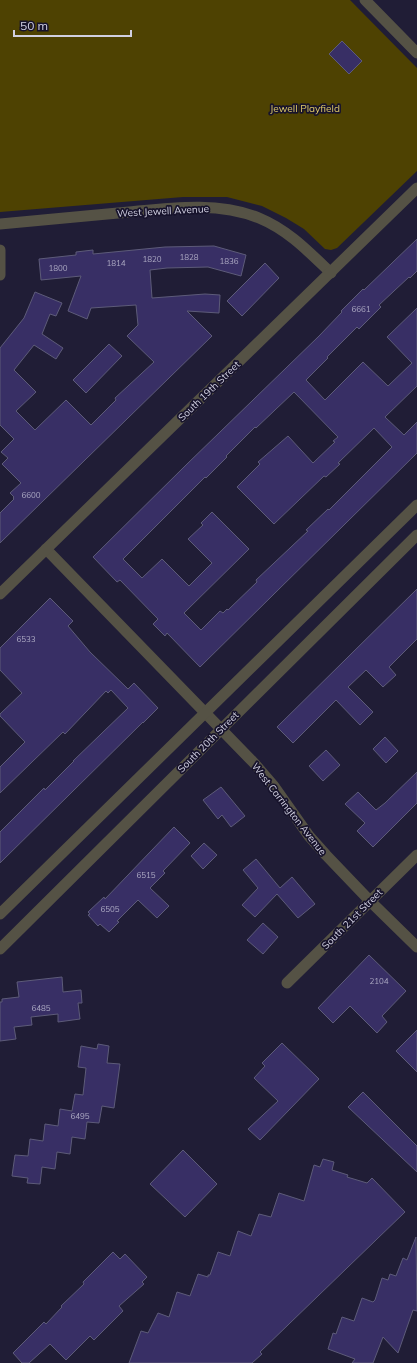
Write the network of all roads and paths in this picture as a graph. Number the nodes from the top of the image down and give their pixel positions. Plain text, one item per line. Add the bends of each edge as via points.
1 (365, 0) edge
2 (417, 53) edge
3 (417, 188) edge
4 (0, 224) edge
5 (0, 250) edge
6 (330, 273) junction
7 (0, 275) edge
8 (417, 505) edge
9 (417, 535) edge
10 (46, 549) junction
11 (0, 594) edge
12 (204, 712) junction
13 (221, 729) junction
14 (417, 855) edge
15 (370, 901) junction
16 (0, 914) edge
17 (417, 947) edge
18 (0, 949) edge
19 (287, 983) dead end

1 - 2 street
3 - 6 street, South 19th Street
4 - 6 street, West Jewell Avenue via 166,209 205,207 235,211 282,229
5 - 7 street
6 - 10 street, South 19th Street
8 - 12 street
9 - 13 street, South 20th Street
10 - 11 street, South 19th Street
10 - 12 street, West Carrington Avenue
12 - 13 street, West Carrington Avenue
12 - 16 street
13 - 15 street, West Carrington Avenue via 273,785 309,836
13 - 18 street, South 20th Street
14 - 15 street, South 21st Street
15 - 17 street, West Carrington Avenue
15 - 19 street, South 21st Street

